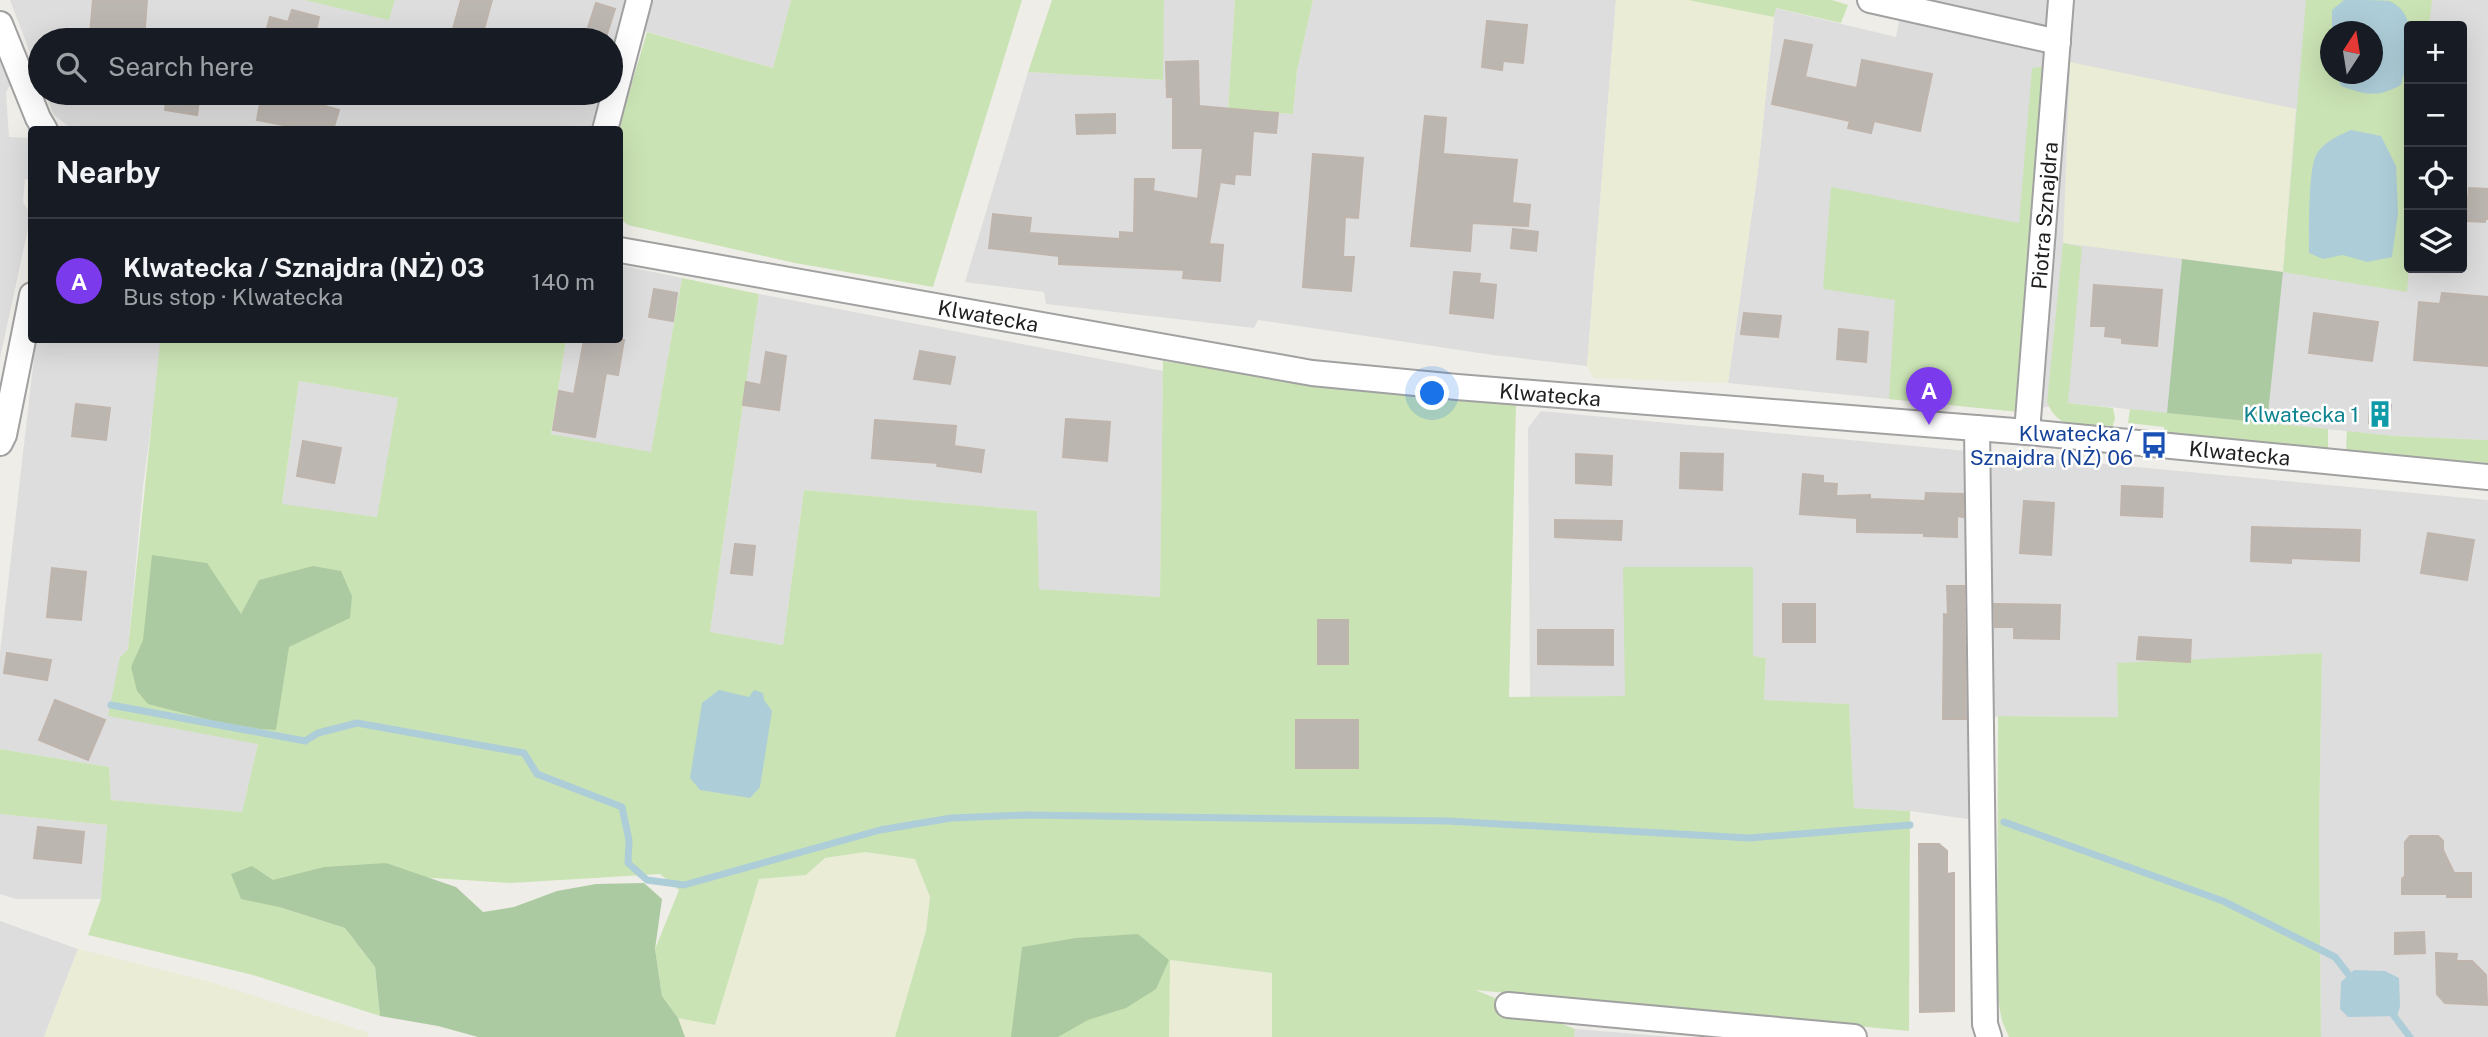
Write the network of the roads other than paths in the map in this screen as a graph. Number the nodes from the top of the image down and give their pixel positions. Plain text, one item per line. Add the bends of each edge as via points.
1 (639, 0) edge
2 (1870, 0) edge
3 (2061, 0) edge
4 (0, 24) edge
5 (2058, 42) junction
6 (623, 61) edge
7 (28, 93) edge
8 (33, 105) edge
9 (612, 105) edge
10 (43, 126) edge
11 (606, 126) edge
12 (623, 251) edge
13 (28, 315) edge
14 (1977, 428) junction
15 (2027, 432) junction
16 (0, 443) edge
17 (2488, 477) edge
18 (1508, 1005) dead end
19 (1984, 1033) edge
20 (1854, 1037) edge

1 - 6 street
2 - 5 street
3 - 5 street, Piotra Sznajdra
4 - 7 street
5 - 15 street, Piotra Sznajdra
8 - 10 street
9 - 11 street
12 - 14 street, Klwatecka via 1312,373
13 - 16 street
14 - 15 street, Klwatecka
14 - 19 street
15 - 17 street, Klwatecka
18 - 20 street

